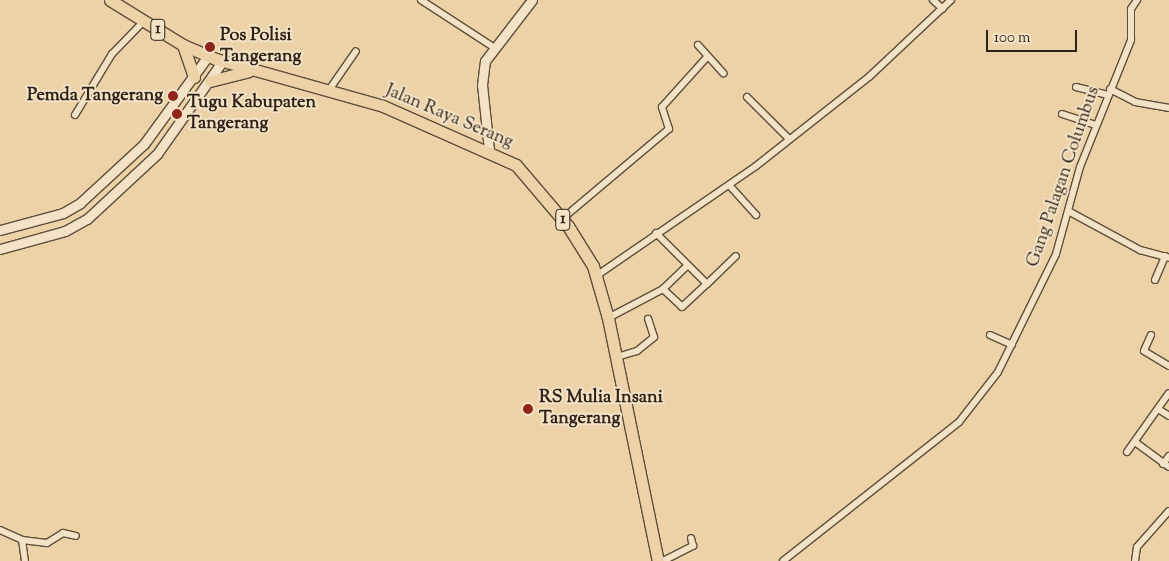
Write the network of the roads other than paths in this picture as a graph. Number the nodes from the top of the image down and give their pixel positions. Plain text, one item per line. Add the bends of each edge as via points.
1 (421, 0) edge
2 (532, 0) edge
3 (933, 0) edge
4 (951, 0) edge
5 (1137, 0) edge
6 (116, 1) edge
7 (943, 9) junction
8 (144, 21) junction
9 (183, 45) junction
10 (698, 45) dead end
11 (495, 48) junction
12 (356, 50) dead end
13 (208, 56) junction
14 (707, 57) junction
15 (222, 62) junction
16 (249, 72) junction
17 (723, 73) dead end
18 (194, 77) junction
19 (210, 81) junction
20 (1076, 87) dead end
21 (330, 90) junction
22 (1110, 92) junction
23 (747, 97) dead end
24 (1169, 108) edge
25 (1062, 114) dead end
26 (75, 115) dead end
27 (1095, 125) junction
28 (789, 139) junction
29 (488, 150) junction
30 (730, 186) junction
31 (80, 203) junction
32 (1070, 212) junction
33 (756, 215) dead end
34 (87, 219) junction
35 (562, 219) junction
36 (0, 230) edge
37 (656, 233) junction
38 (0, 249) edge
39 (736, 256) dead end
40 (1167, 257) edge
41 (687, 266) junction
42 (596, 276) junction
43 (1155, 280) dead end
44 (706, 284) junction
45 (663, 289) junction
46 (608, 318) junction
47 (648, 319) dead end
48 (990, 335) dead end
49 (1151, 335) dead end
50 (1012, 346) junction
51 (617, 357) junction
52 (1169, 366) edge
53 (1169, 393) edge
54 (1158, 409) junction
55 (1169, 416) edge
56 (1135, 442) junction
57 (1127, 452) dead end
58 (1169, 456) edge
59 (1166, 466) edge
60 (1169, 511) edge
61 (0, 530) edge
62 (76, 536) dead end
63 (691, 538) dead end
64 (22, 540) junction
65 (25, 561) edge
66 (658, 561) edge
67 (663, 561) edge
68 (783, 561) edge
69 (1135, 561) edge

1 - 11 street
2 - 11 main road
3 - 7 street
4 - 7 street
5 - 22 street, Gang Palagan Columbus via 1131,9 1131,40
6 - 8 highway, Jalan Raya Serang / 1
7 - 28 street via 870,76
8 - 9 highway, Jalan Raya Serang / 1
8 - 26 street via 112,54
9 - 13 highway, Jalan Raya Serang / 1
9 - 18 highway
10 - 14 street
11 - 29 main road via 485,61 482,84
12 - 21 street
13 - 15 highway, Jalan Raya Serang / 1
13 - 18 main road
14 - 17 street
14 - 35 street via 662,107 669,129
15 - 16 highway, Jalan Raya Serang / 1
15 - 19 main road
16 - 19 highway
16 - 21 highway, Jalan Raya Serang / 1
18 - 31 main road via 144,144
19 - 34 main road via 157,154
20 - 22 street
21 - 29 highway, Jalan Raya Serang / 1 via 419,120
22 - 24 street via 1135,102
22 - 27 street, Gang Palagan Columbus
23 - 28 street
25 - 27 street
27 - 32 street, Gang Palagan Columbus via 1070,198
28 - 30 street
29 - 35 highway, Jalan Raya Serang / 1 via 516,166
30 - 33 street
30 - 37 street
31 - 34 main road
31 - 36 main road via 64,213
32 - 40 street via 1140,250
32 - 50 street, Gang Palagan Columbus via 1056,254
34 - 38 main road via 66,231
35 - 42 highway, Jalan Raya Serang / 1
37 - 41 street
37 - 42 street
39 - 44 street
40 - 43 street
41 - 44 street
41 - 45 street
42 - 46 highway, Jalan Raya Serang / 1
44 - 45 street via 682,307
45 - 46 street
46 - 51 highway, Jalan Raya Serang / 1
47 - 51 street via 654,337 637,351
48 - 50 street
49 - 52 street via 1144,351
50 - 68 street, Gang Palagan Columbus via 998,372 959,422
51 - 66 highway, Jalan Raya Serang / 1
53 - 54 street
54 - 55 street
54 - 56 street
56 - 57 street
56 - 59 street
58 - 59 street
60 - 69 street via 1136,547
61 - 64 street
62 - 64 street via 63,533 47,543
63 - 67 street via 693,546
64 - 65 street

